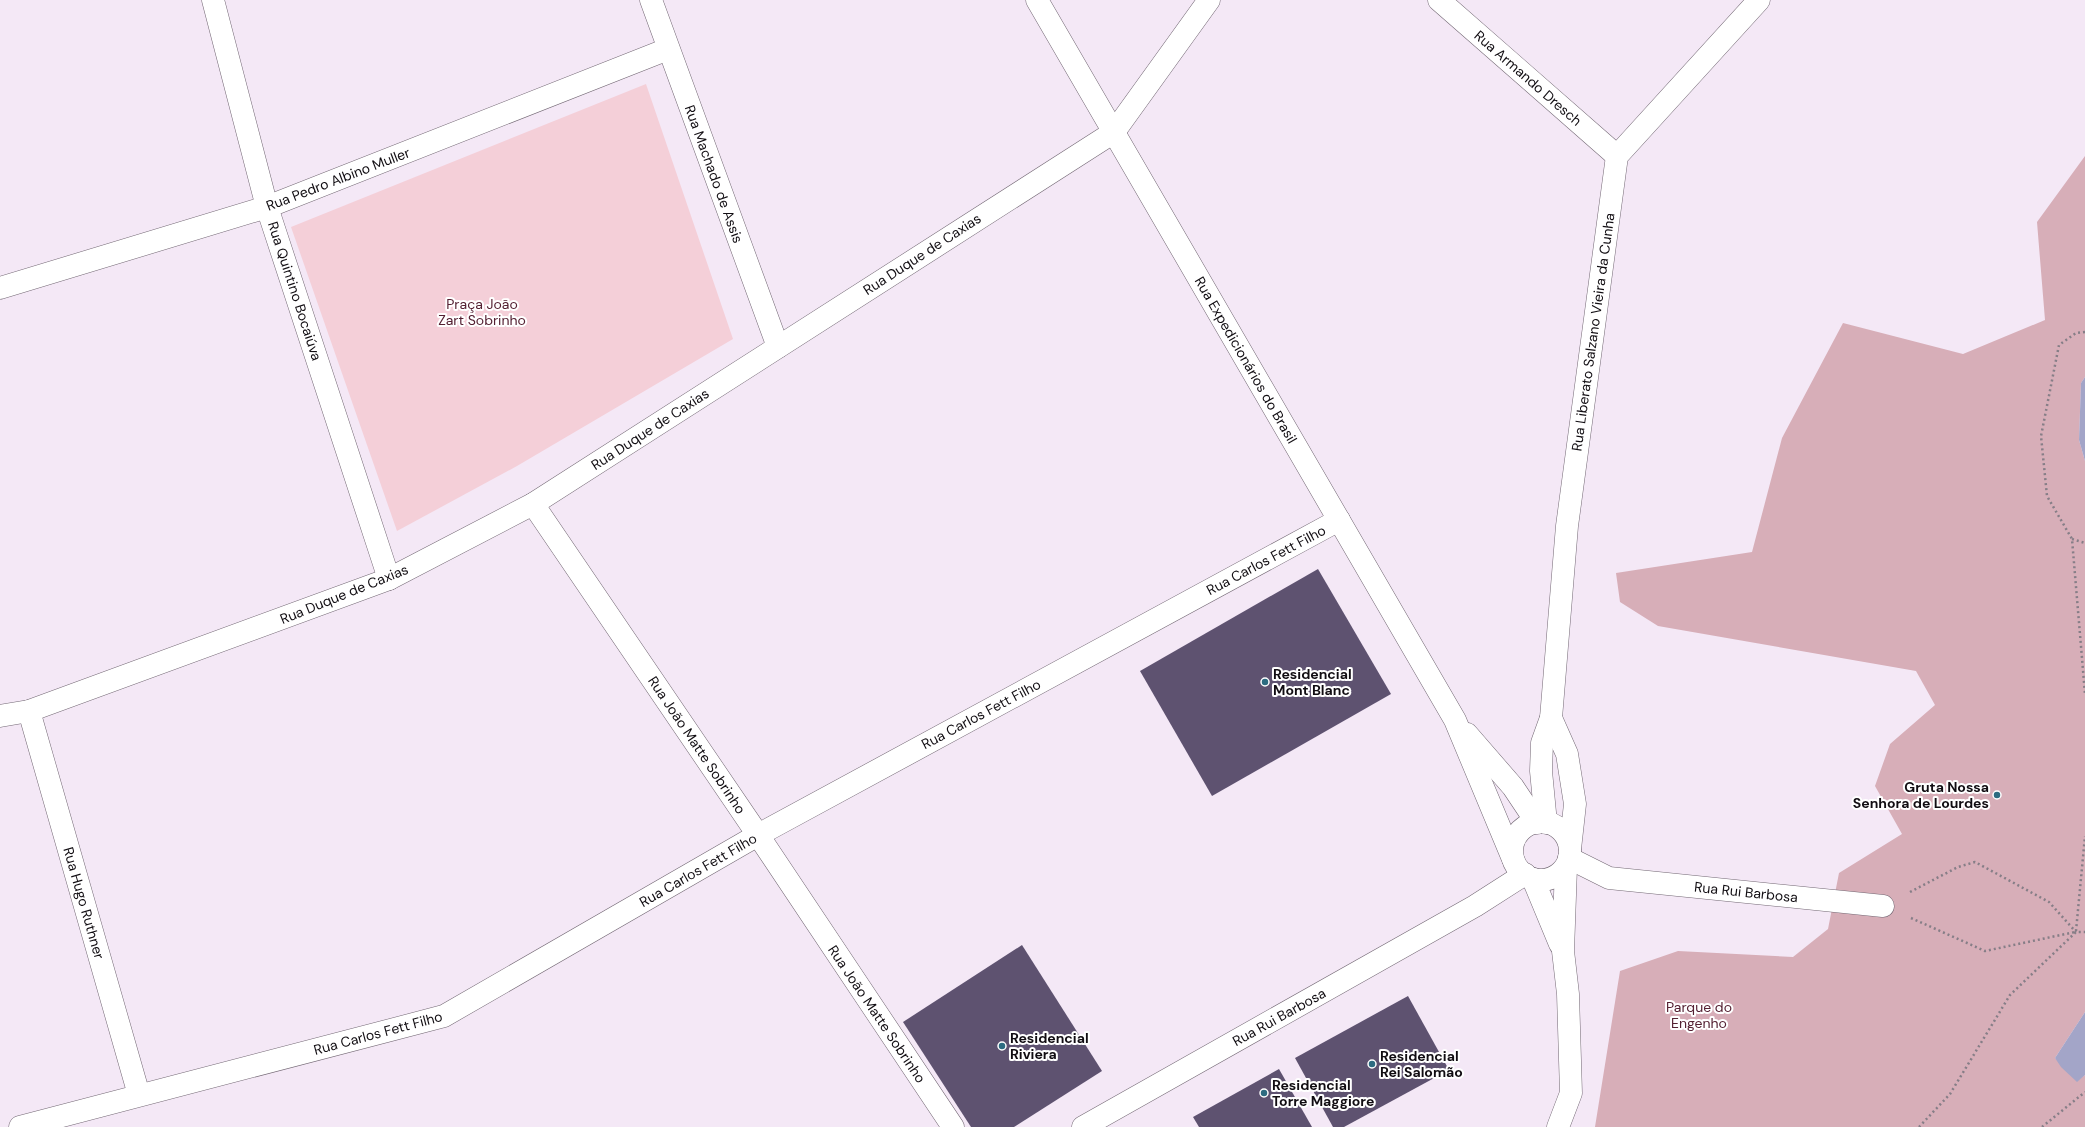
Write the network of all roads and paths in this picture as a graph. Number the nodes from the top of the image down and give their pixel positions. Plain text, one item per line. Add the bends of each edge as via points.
1 (213, 0) edge
2 (651, 0) edge
3 (1037, 0) edge
4 (1209, 0) edge
5 (1440, 0) edge
6 (1759, 0) edge
7 (668, 49) junction
8 (1114, 132) junction
9 (1617, 156) junction
10 (267, 207) junction
11 (0, 288) edge
12 (2085, 332) edge
13 (778, 347) junction
14 (533, 504) junction
15 (1339, 520) junction
16 (2072, 539) junction
17 (2085, 543) edge
18 (389, 579) junction
19 (2085, 694) edge
20 (29, 711) junction
21 (0, 716) edge
22 (1551, 718) junction
23 (1455, 720) junction
24 (1542, 823) junction
25 (758, 835) junction
26 (2085, 836) edge
27 (1569, 858) junction
28 (1524, 871) junction
29 (1883, 906) junction
30 (2076, 932) junction
31 (2085, 932) edge
32 (1563, 951) junction
33 (2085, 1092) edge
34 (139, 1095) junction
35 (76, 1112) junction
36 (20, 1127) edge
37 (50, 1127) edge
38 (953, 1127) edge
39 (1083, 1127) edge
40 (1558, 1127) edge
41 (1919, 1127) edge
42 (2042, 1127) edge

1 - 10 street, Rua Quintino Bocaiúva
2 - 7 street, Rua Machado de Assis
3 - 8 street, Rua Expedicionários do Brasil
4 - 8 street, Rua Duque de Caxias
5 - 9 street, Rua Armando Dresch
6 - 9 street
7 - 10 street, Rua Pedro Albino Muller
7 - 13 street, Rua Machado de Assis
8 - 13 street, Rua Duque de Caxias
8 - 15 street, Rua Expedicionários do Brasil
9 - 22 street, Rua Liberato Salzano Vieira da Cunha via 1566,526
10 - 11 street, Rua Pedro Albino Muller
10 - 18 street, Rua Quintino Bocaiúva
12 - 16 path via 2076,333 2059,345 2041,436 2047,496
13 - 14 street, Rua Duque de Caxias
14 - 18 street, Rua Duque de Caxias
14 - 25 street, Rua João Matte Sobrinho
15 - 23 street, Rua Expedicionários do Brasil
15 - 25 street, Rua Carlos Fett Filho
16 - 17 path
16 - 19 path
18 - 20 street, Rua Duque de Caxias
20 - 21 street, Rua Duque de Caxias
20 - 34 street, Rua Hugo Ruthner
22 - 24 street, Rua Liberato Salzano Vieira da Cunha via 1542,743
22 - 27 street, Rua Liberato Salzano Vieira da Cunha via 1567,754 1575,804
23 - 24 street, Rua Expedicionários do Brasil
23 - 28 street, Rua Expedicionários do Brasil
24 - 27 street via 1555,826 1562,831 1568,839
24 - 28 street via 1528,826 1515,840 1512,849
25 - 34 street, Rua Carlos Fett Filho via 444,1016
25 - 38 street, Rua João Matte Sobrinho
26 - 30 path
27 - 28 street via 1560,874 1552,878 1542,880
27 - 29 street, Rua Rui Barbosa via 1609,878
27 - 32 street, Rua Liberato Salzano Vieira da Cunha
28 - 32 street, Rua Liberato Salzano Vieira da Cunha
28 - 39 street, Rua Rui Barbosa via 1475,906
29 - 30 path via 1985,951
29 - 30 path via 1958,867 1975,862 2048,902
30 - 31 path
30 - 41 path via 2010,995 1950,1094
32 - 40 street, Rua Liberato Salzano Vieira da Cunha via 1568,994 1571,1093
33 - 42 path
34 - 35 street, Rua Carlos Fett Filho
35 - 36 street, Rua Carlos Fett Filho
35 - 37 street

